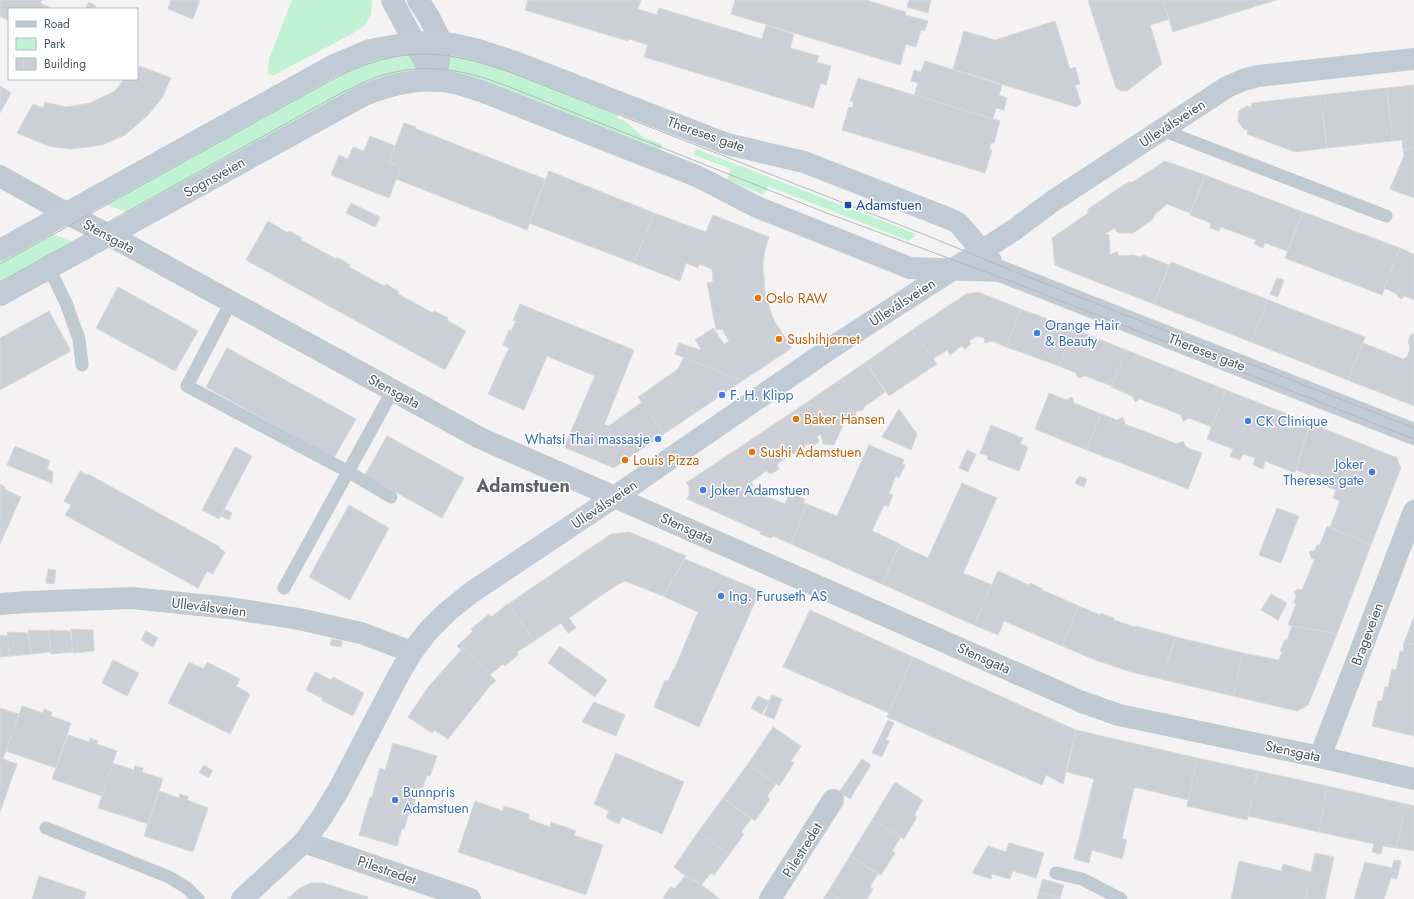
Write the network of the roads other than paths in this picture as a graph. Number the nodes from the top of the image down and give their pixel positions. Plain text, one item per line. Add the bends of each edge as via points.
1 (392, 0) edge
2 (418, 0) edge
3 (414, 42) junction
4 (442, 43) junction
5 (1414, 60) edge
6 (435, 81) junction
7 (1162, 130) junction
8 (0, 176) edge
9 (66, 213) junction
10 (1386, 216) dead end
11 (109, 234) junction
12 (0, 250) edge
13 (982, 251) junction
14 (49, 268) junction
15 (951, 270) junction
16 (1000, 271) junction
17 (0, 295) edge
18 (231, 302) junction
19 (82, 365) dead end
20 (393, 390) junction
21 (1414, 434) edge
22 (347, 472) junction
23 (616, 496) junction
24 (391, 497) dead end
25 (1414, 511) edge
26 (284, 588) dead end
27 (0, 604) edge
28 (412, 652) junction
29 (1320, 757) junction
30 (1414, 779) edge
31 (833, 800) dead end
32 (46, 828) dead end
33 (304, 842) junction
34 (1056, 872) dead end
35 (198, 899) edge
36 (242, 899) edge
37 (470, 899) edge
38 (770, 899) edge
39 (1121, 899) edge

1 - 3 street
2 - 4 street
3 - 4 main road, Thereses gate
3 - 6 street
3 - 9 main road via 370,50 332,66
4 - 6 street
4 - 13 main road, Thereses gate via 478,50 515,62 727,144 811,164 958,223
5 - 7 main road, Ullevålsveien via 1258,76 1243,80 1227,87
6 - 11 main road, Sognsveien via 404,82 364,95
6 - 15 main road, Thereses gate via 449,82 499,98 694,175 751,204 890,261 910,268
7 - 10 lane
7 - 13 main road, Ullevålsveien
8 - 9 street, Stensgata
9 - 11 street, Stensgata
9 - 12 main road
11 - 14 main road, Sognsveien
11 - 18 street, Stensgata
13 - 15 main road, Ullevålsveien
13 - 16 main road, Thereses gate
14 - 17 main road, Sognsveien
14 - 19 lane via 79,338
15 - 16 main road, Thereses gate
15 - 23 main road, Ullevålsveien via 834,346
16 - 21 main road, Thereses gate
18 - 20 street, Stensgata
18 - 22 lane via 187,386
20 - 22 lane
20 - 23 street, Stensgata via 480,438
22 - 24 lane
22 - 26 lane
23 - 28 main road, Ullevålsveien via 472,592 447,612
23 - 29 street, Stensgata via 1082,702 1119,715
25 - 29 street, Brageveien
27 - 28 street, Ullevålsveien via 132,598 229,608 299,618 361,632
28 - 33 main road, Ullevålsveien via 339,789
29 - 30 street, Stensgata
31 - 38 street, Pilestredet
32 - 35 lane via 169,877 187,888
33 - 36 main road, Ullevålsveien
33 - 37 street, Pilestredet
34 - 39 lane via 1082,879

